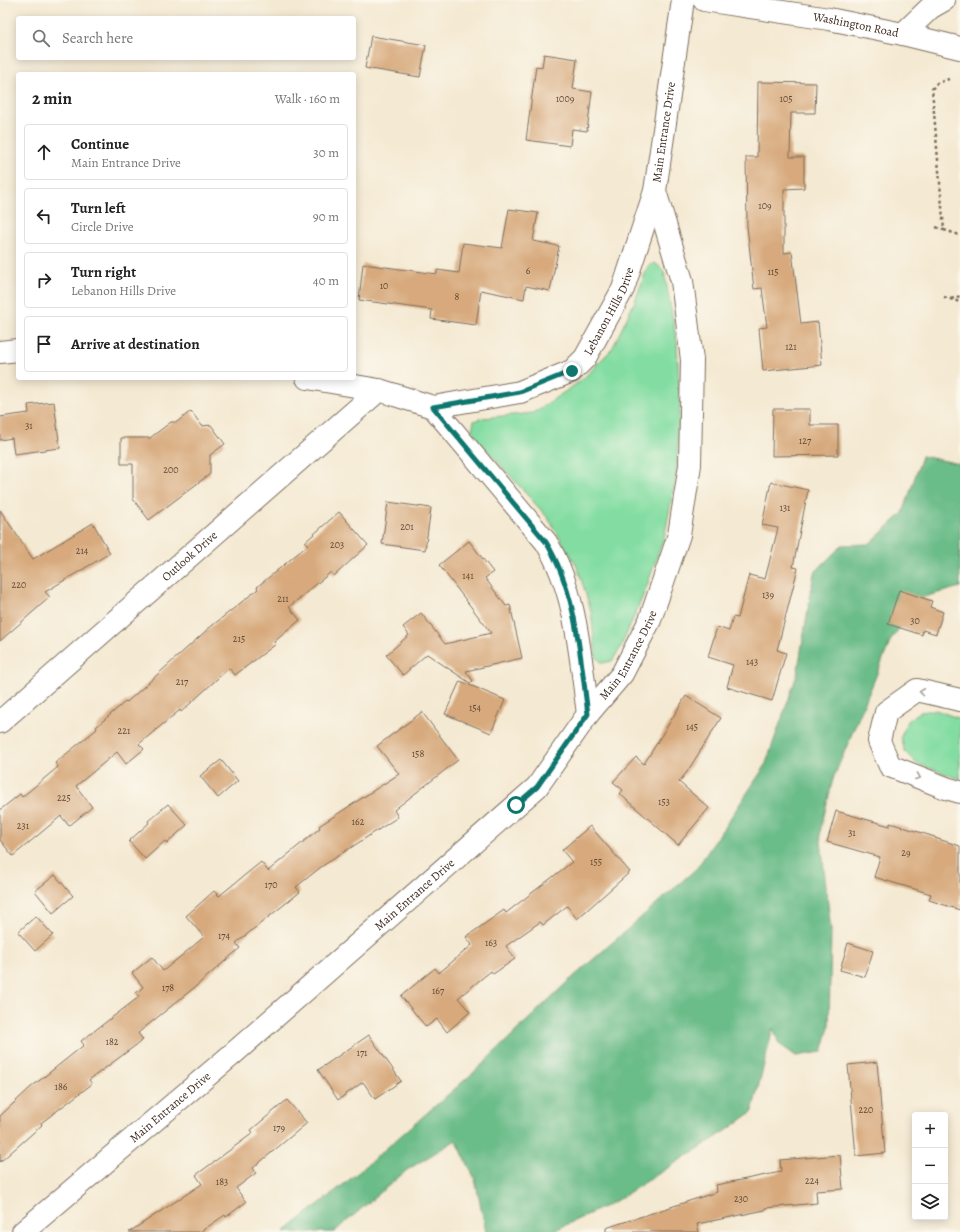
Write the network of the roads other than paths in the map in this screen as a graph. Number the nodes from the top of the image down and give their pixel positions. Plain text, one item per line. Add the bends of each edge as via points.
1 (683, 0) edge
2 (704, 0) edge
3 (944, 0) edge
4 (902, 34) junction
5 (960, 48) edge
6 (655, 191) junction
7 (16, 350) edge
8 (0, 352) edge
9 (319, 380) edge
10 (379, 390) junction
11 (433, 407) junction
12 (960, 700) edge
13 (588, 714) junction
14 (0, 722) edge
15 (960, 792) edge
16 (23, 1232) edge

1 - 6 street, Main Entrance Drive
2 - 4 street, Washington Road
3 - 4 street via 930,8
4 - 5 street, Washington Road
6 - 11 street, Lebanon Hills Drive via 623,289 585,358 572,371 520,392
6 - 13 street, Main Entrance Drive via 682,281 692,360 690,465 679,535 650,620 622,674
7 - 8 street
9 - 10 street, Lebanon Hills Drive
10 - 11 street, Lebanon Hills Drive
10 - 14 street, Outlook Drive
11 - 13 street via 546,542 554,555 574,615
12 -> 15 street via 916,690 886,712 879,741 890,766
13 - 16 street, Main Entrance Drive via 537,787 235,1052

